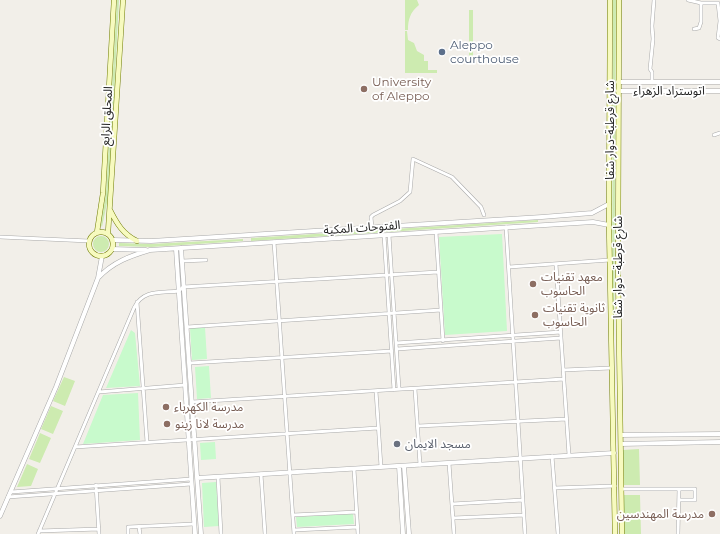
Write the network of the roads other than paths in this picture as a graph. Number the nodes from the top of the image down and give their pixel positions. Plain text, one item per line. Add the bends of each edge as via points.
1 (114, 0) edge
2 (123, 0) edge
3 (610, 0) edge
4 (619, 0) edge
5 (654, 0) edge
6 (688, 0) edge
7 (719, 2) edge
8 (701, 3) junction
9 (694, 29) dead end
10 (720, 39) edge
11 (618, 82) junction
12 (652, 82) junction
13 (720, 82) edge
14 (618, 91) junction
15 (720, 91) edge
16 (720, 133) edge
17 (714, 135) dead end
18 (609, 204) junction
19 (110, 209) junction
20 (484, 214) dead end
21 (542, 217) junction
22 (543, 225) junction
23 (609, 225) junction
24 (372, 228) junction
25 (506, 228) junction
26 (97, 232) junction
27 (436, 232) junction
28 (108, 233) junction
29 (248, 235) junction
30 (384, 235) junction
31 (389, 235) junction
32 (0, 237) edge
33 (113, 240) junction
34 (89, 241) junction
35 (137, 241) junction
36 (274, 242) junction
37 (248, 244) junction
38 (181, 248) junction
39 (112, 249) junction
40 (176, 249) junction
41 (150, 250) junction
42 (102, 256) junction
43 (206, 260) dead end
44 (610, 260) junction
45 (182, 261) junction
46 (556, 264) junction
47 (509, 267) junction
48 (438, 272) junction
49 (610, 272) junction
50 (618, 272) junction
51 (387, 275) junction
52 (392, 275) junction
53 (98, 278) junction
54 (276, 281) junction
55 (183, 287) junction
56 (180, 291) junction
57 (137, 302) junction
58 (441, 310) junction
59 (389, 313) junction
60 (394, 313) junction
61 (279, 320) junction
62 (187, 326) junction
63 (561, 332) junction
64 (513, 335) junction
65 (561, 338) junction
66 (443, 340) junction
67 (513, 342) junction
68 (396, 343) junction
69 (397, 349) junction
70 (611, 350) junction
71 (619, 350) junction
72 (392, 351) junction
73 (281, 358) junction
74 (190, 363) junction
75 (612, 368) junction
76 (563, 370) junction
77 (564, 379) junction
78 (516, 382) junction
79 (185, 385) junction
80 (144, 388) junction
81 (415, 388) junction
82 (394, 390) junction
83 (399, 390) junction
84 (376, 391) junction
85 (99, 392) junction
86 (283, 397) junction
87 (192, 402) junction
88 (567, 419) junction
89 (518, 421) junction
90 (418, 426) junction
91 (378, 428) junction
92 (287, 434) junction
93 (720, 434) edge
94 (621, 435) junction
95 (189, 440) junction
96 (195, 440) junction
97 (147, 442) junction
98 (720, 442) edge
99 (621, 444) junction
100 (75, 447) junction
101 (614, 453) junction
102 (569, 455) junction
103 (552, 456) junction
104 (520, 458) junction
105 (449, 463) junction
106 (420, 465) junction
107 (399, 466) junction
108 (404, 466) junction
109 (381, 467) junction
110 (354, 469) junction
111 (290, 472) junction
112 (261, 474) junction
113 (218, 477) junction
114 (197, 478) junction
115 (191, 479) junction
116 (191, 484) junction
117 (96, 485) junction
118 (615, 486) junction
119 (58, 488) junction
120 (554, 488) junction
121 (621, 489) junction
122 (679, 489) junction
123 (96, 490) junction
124 (11, 492) junction
125 (56, 493) junction
126 (8, 497) junction
127 (523, 500) junction
128 (679, 500) junction
129 (452, 504) junction
130 (357, 512) junction
131 (293, 515) junction
132 (524, 515) junction
133 (0, 516) edge
134 (453, 518) junction
135 (615, 523) junction
136 (622, 523) junction
137 (194, 524) junction
138 (140, 527) junction
139 (358, 527) junction
140 (99, 529) junction
141 (294, 530) junction
142 (38, 533) edge
143 (99, 534) edge
144 (128, 534) edge
145 (140, 534) edge
146 (195, 534) edge
147 (201, 534) edge
148 (221, 534) edge
149 (265, 534) edge
150 (294, 534) edge
151 (358, 534) edge
152 (403, 534) edge
153 (409, 534) edge
154 (454, 534) edge
155 (525, 534) edge
156 (558, 534) edge
157 (615, 534) edge
158 (622, 534) edge
159 (678, 534) edge

1 - 26 main road, المحلق الرابع via 103,193
2 - 19 main road
3 - 18 main road, شارع قرطبة-دوار شفا
4 - 11 main road, شارع قرطبة- دوار شفا
5 - 12 street via 650,69
6 - 8 street
7 - 8 street
7 - 10 street
8 - 9 street via 701,22 699,28
11 - 12 street, اتوستراد الزهراء
11 - 14 main road, شارع قرطبة- دوار شفا
12 - 13 street, اتوستراد الزهراء
14 - 15 street, اتوستراد الزهراء
14 - 50 main road, شارع قرطبة- دوار شفا
16 - 17 street
18 - 21 street, الفتوحات المكية via 592,213
18 - 23 main road, شارع قرطبة-دوار شفا
19 - 28 main road
19 - 35 main road via 116,223 126,235
20 - 24 street via 481,207 452,177 413,159 410,192 400,201 373,215
21 - 22 street
21 - 24 street, الفتوحات المكية
22 - 23 street via 596,222
22 - 25 street
23 - 44 main road, شارع قرطبة-دوار شفا
24 - 29 street, الفتوحات المكية
25 - 27 street
25 - 47 street
26 - 28 main road
26 - 34 main road
27 - 31 street
27 - 48 street
28 - 33 main road
29 - 35 street, الفتوحات المكية
29 - 37 street
30 - 31 street
30 - 36 street
30 - 51 street
31 - 52 street
32 - 34 street
33 - 35 street, الفتوحات المكية
33 - 39 main road
34 - 42 main road via 91,251
36 - 37 street
36 - 54 street
37 - 38 street
38 - 40 street
38 - 45 street
39 - 41 street
39 - 42 main road
40 - 41 street
40 - 56 street
41 - 53 street via 125,258 106,269
42 - 53 street
43 - 45 street
44 - 46 street
44 - 49 main road, شارع قرطبة-دوار شفا
45 - 55 street
46 - 47 street
46 - 63 street
47 - 64 street
48 - 52 street
48 - 58 street
49 - 50 main road
49 - 70 main road, شارع قرطبة-دوار شفا
50 - 71 main road, شارع قرطبة- دوار شفا
51 - 52 street
51 - 54 street
51 - 59 street
52 - 60 street
53 - 124 street via 56,387
54 - 55 street
54 - 61 street
55 - 56 street
55 - 62 street
56 - 57 street via 149,294 142,296
56 - 79 street
57 - 80 street
57 - 85 street
58 - 60 street
58 - 66 street
59 - 60 street
59 - 61 street
59 - 72 street
60 - 68 street
61 - 62 street
61 - 73 street
62 - 74 street
63 - 64 street
63 - 65 street
64 - 66 street
64 - 67 street
65 - 67 street
65 - 76 street
66 - 68 street
67 - 69 street
67 - 78 street
68 - 69 street
69 - 83 street
70 - 71 main road
70 - 75 main road, شارع قرطبة-دوار شفا
71 - 94 main road, شارع قرطبة- دوار شفا
72 - 73 street
72 - 82 street
73 - 74 street
73 - 86 street
74 - 87 street
75 - 76 street
75 - 101 main road, شارع قرطبة-دوار شفا
76 - 77 street
77 - 78 street
77 - 88 street
78 - 81 street
78 - 89 street
79 - 80 street
79 - 95 street
80 - 85 street
80 - 97 street
81 - 83 street
81 - 90 street
82 - 83 street
82 - 84 street
84 - 86 street
84 - 91 street
85 - 100 street
86 - 87 street
86 - 92 street
87 - 96 street
88 - 89 street
88 - 102 street
89 - 90 street
89 - 104 street
90 - 106 street
91 - 92 street
91 - 109 street
92 - 96 street
92 - 111 street
93 - 94 street
94 - 99 main road, شارع قرطبة- دوار شفا
95 - 96 street
95 - 97 street
95 - 115 street
96 - 114 street
97 - 100 street
98 - 99 street
99 - 121 main road, شارع قرطبة- دوار شفا
100 - 119 street
101 - 102 street
101 - 118 main road, شارع قرطبة-دوار شفا
102 - 103 street
103 - 104 street
103 - 120 street
104 - 105 street
104 - 127 street
105 - 106 street
105 - 129 street
106 - 108 street
107 - 108 street
107 - 109 street
107 - 152 street
108 - 153 street
109 - 110 street
110 - 111 street
110 - 130 street
111 - 112 street
111 - 131 street
112 - 113 street
112 - 149 street
113 - 114 street
113 - 148 street
114 - 147 street
115 - 116 street
115 - 117 street
116 - 123 street
116 - 137 street
117 - 119 street
117 - 123 street
118 - 120 street
118 - 135 main road, شارع قرطبة-دوار شفا
119 - 124 street
119 - 125 street
120 - 156 street
121 - 122 street
121 - 136 main road, شارع قرطبة- دوار شفا
122 - 128 street
122 - 128 street via 695,489 695,500
123 - 125 street
123 - 140 street
124 - 126 street
125 - 126 street
125 - 142 street
126 - 133 street
127 - 129 street
127 - 132 street
128 - 159 street
129 - 134 street
130 - 131 street
130 - 139 street
131 - 141 street
132 - 134 street
132 - 155 street
134 - 154 street
135 - 136 main road
135 - 157 main road, شارع قرطبة-دوار شفا
136 - 158 main road, شارع قرطبة- دوار شفا
137 - 138 street
137 - 146 street
138 - 144 street via 128,527
138 - 145 street
139 - 141 street
139 - 151 street
140 - 142 street
140 - 143 street
141 - 150 street

